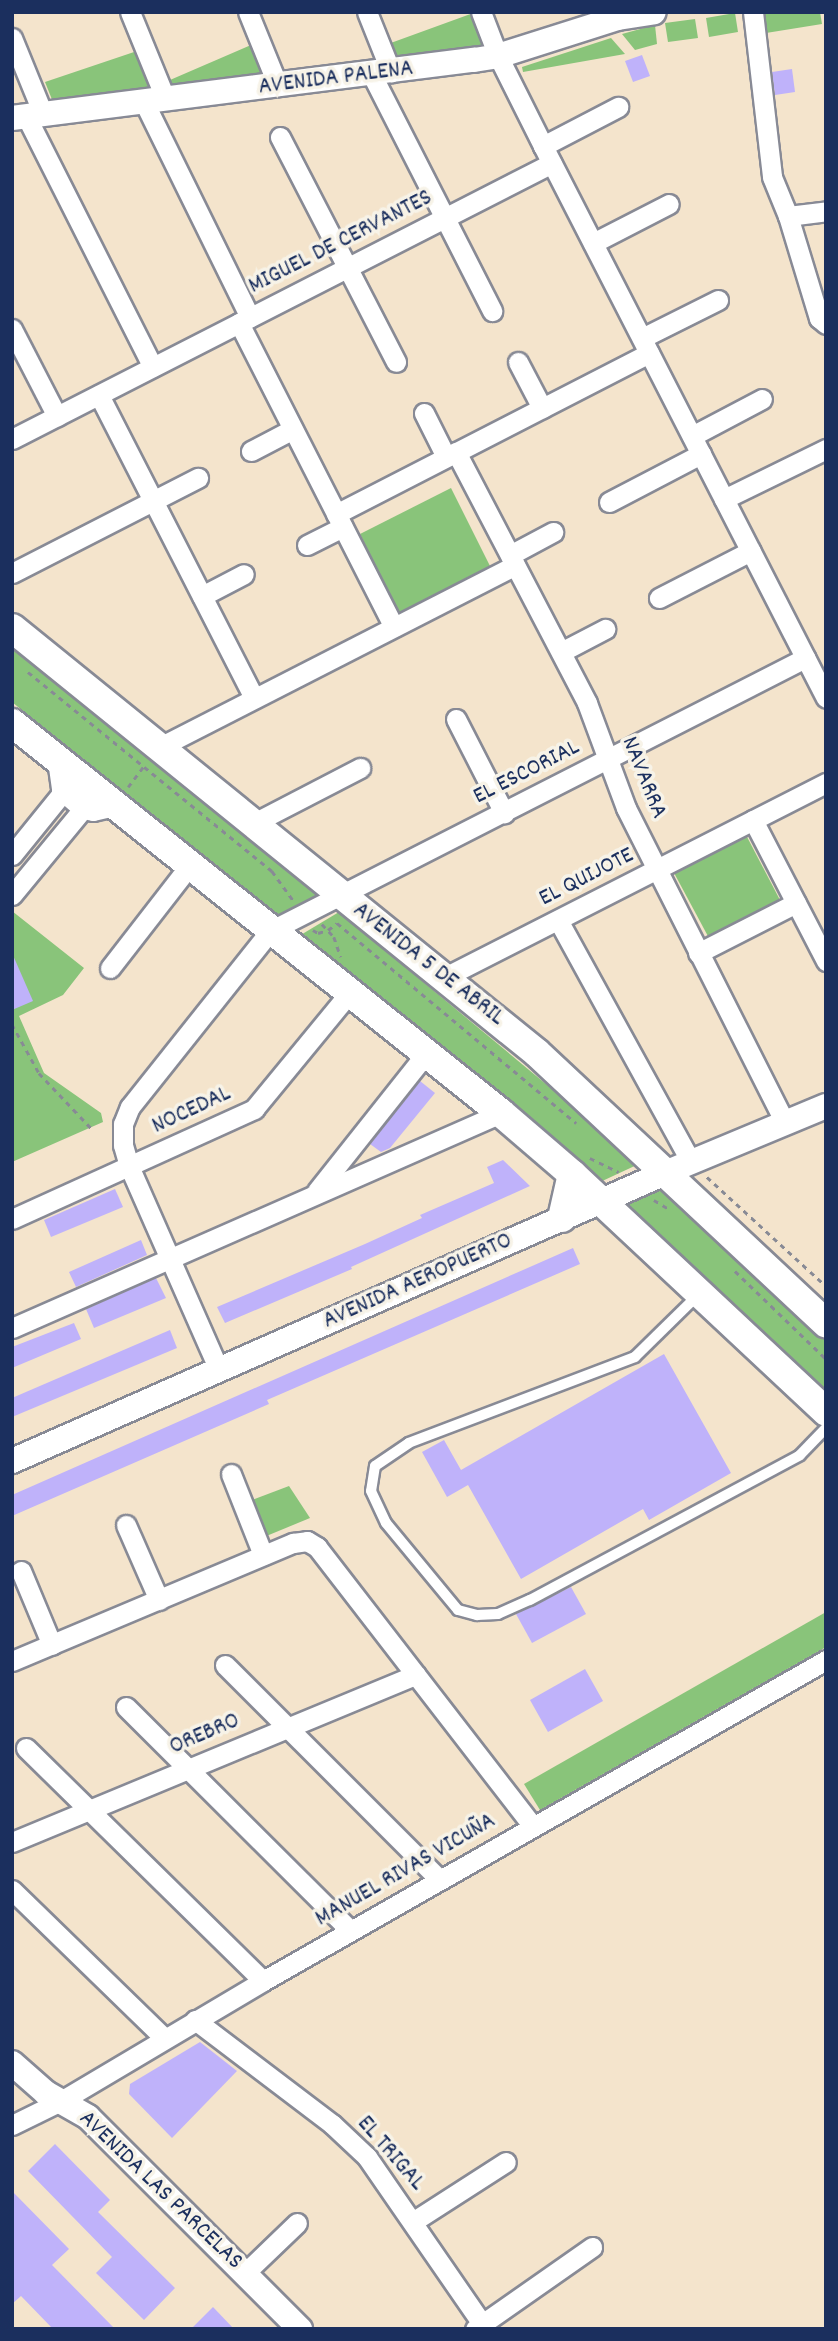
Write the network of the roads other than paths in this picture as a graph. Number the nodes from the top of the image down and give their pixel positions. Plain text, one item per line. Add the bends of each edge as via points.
1 (130, 12) edge
2 (248, 12) edge
3 (367, 12) edge
4 (481, 12) edge
5 (753, 12) edge
6 (640, 13) edge
7 (12, 38) edge
8 (498, 56) junction
9 (382, 73) junction
10 (278, 86) junction
11 (155, 101) junction
12 (618, 107) dead end
13 (27, 116) edge
14 (281, 137) dead end
15 (548, 155) junction
16 (669, 204) dead end
17 (826, 211) edge
18 (788, 216) junction
19 (444, 218) junction
20 (593, 243) junction
21 (347, 268) junction
22 (718, 300) dead end
23 (492, 311) dead end
24 (245, 320) junction
25 (822, 321) edge
26 (12, 329) edge
27 (645, 346) junction
28 (396, 362) dead end
29 (518, 362) dead end
30 (153, 367) junction
31 (99, 395) junction
32 (762, 399) dead end
33 (542, 408) junction
34 (424, 413) dead end
35 (57, 416) junction
36 (293, 429) junction
37 (692, 436) junction
38 (12, 439) edge
39 (826, 449) edge
40 (251, 451) dead end
41 (701, 454) junction
42 (451, 455) junction
43 (198, 478) dead end
44 (724, 499) junction
45 (153, 501) junction
46 (609, 502) dead end
47 (339, 520) junction
48 (553, 532) dead end
49 (307, 545) dead end
50 (751, 551) junction
51 (512, 560) junction
52 (12, 573) edge
53 (244, 574) dead end
54 (202, 596) junction
55 (659, 598) dead end
56 (394, 627) junction
57 (12, 628) edge
58 (605, 629) dead end
59 (561, 652) junction
60 (806, 659) junction
61 (254, 698) junction
62 (826, 698) edge
63 (456, 719) dead end
64 (12, 723) edge
65 (150, 757) junction
66 (57, 760) junction
67 (608, 760) junction
68 (360, 768) dead end
69 (826, 783) edge
70 (64, 792) junction
71 (114, 806) junction
72 (83, 809) junction
73 (504, 813) junction
74 (753, 820) junction
75 (252, 824) junction
76 (12, 855) edge
77 (189, 866) junction
78 (656, 870) junction
79 (12, 895) edge
80 (341, 896) junction
81 (796, 903) junction
82 (558, 920) junction
83 (270, 931) junction
84 (698, 953) junction
85 (826, 961) edge
86 (110, 968) dead end
87 (445, 978) junction
88 (350, 992) junction
89 (427, 1052) junction
90 (826, 1106) edge
91 (500, 1113) junction
92 (785, 1123) junction
93 (576, 1165) junction
94 (129, 1166) junction
95 (699, 1170) junction
96 (664, 1173) junction
97 (314, 1195) junction
98 (601, 1201) junction
99 (562, 1218) junction
100 (12, 1219) edge
101 (170, 1259) junction
102 (699, 1294) junction
103 (826, 1324) edge
104 (12, 1328) edge
105 (219, 1370) junction
106 (826, 1412) edge
107 (826, 1429) edge
108 (12, 1461) edge
109 (230, 1474) dead end
110 (126, 1525) dead end
111 (263, 1555) junction
112 (21, 1571) dead end
113 (159, 1600) junction
114 (52, 1645) junction
115 (826, 1660) edge
116 (12, 1661) edge
117 (225, 1665) dead end
118 (416, 1675) junction
119 (126, 1707) dead end
120 (287, 1727) junction
121 (26, 1748) dead end
122 (187, 1769) junction
123 (88, 1810) junction
124 (533, 1826) junction
125 (12, 1842) edge
126 (440, 1880) junction
127 (12, 1890) edge
128 (351, 1931) junction
129 (263, 1981) junction
130 (195, 2020) junction
131 (164, 2038) junction
132 (12, 2063) edge
133 (61, 2101) junction
134 (12, 2125) edge
135 (506, 2162) dead end
136 (414, 2221) junction
137 (297, 2223) dead end
138 (592, 2247) dead end
139 (245, 2273) junction
140 (479, 2326) edge
141 (297, 2328) edge

1 - 11 street
2 - 10 street
3 - 9 street
4 - 8 street
5 - 18 street via 772,177
6 - 8 street, AVENIDA PALENA
7 - 13 street
8 - 9 street, AVENIDA PALENA
8 - 15 street
9 - 10 street, AVENIDA PALENA
9 - 19 street
10 - 11 street, AVENIDA PALENA
11 - 13 street, AVENIDA PALENA
11 - 24 street
12 - 15 street, MIGUEL DE CERVANTES
13 - 30 street
14 - 21 street
15 - 19 street, MIGUEL DE CERVANTES
15 - 20 street
16 - 20 street
17 - 18 street
18 - 25 street
19 - 21 street, MIGUEL DE CERVANTES
19 - 23 street
20 - 27 street
21 - 24 street, MIGUEL DE CERVANTES
21 - 28 street
22 - 27 street
24 - 30 street, MIGUEL DE CERVANTES
24 - 36 street
26 - 35 street
27 - 33 street
27 - 37 street
29 - 33 street
30 - 31 street, MIGUEL DE CERVANTES
31 - 35 street, MIGUEL DE CERVANTES
31 - 45 street
32 - 37 street
33 - 42 street
34 - 42 street, NAVARRA
35 - 38 street, MIGUEL DE CERVANTES
36 - 40 street
36 - 47 street
37 - 41 street
39 - 44 street
41 - 44 street
41 - 46 street
42 - 47 street
42 - 51 street, NAVARRA
43 - 45 street
44 - 50 street
45 - 52 street
45 - 54 street
47 - 49 street
47 - 56 street
48 - 51 street
50 - 55 street
50 - 60 street
51 - 56 street
51 - 59 street, NAVARRA
53 - 54 street
54 - 61 street
56 - 61 street
57 - 65 main road, AVENIDA 5 DE ABRIL
58 - 59 street
59 - 67 street, NAVARRA via 592,713
60 - 62 street
60 - 67 street, EL ESCORIAL
61 - 65 street
63 - 73 street
64 - 66 main road
65 - 75 main road, AVENIDA 5 DE ABRIL
66 - 70 street
66 - 71 main road
67 - 73 street, EL ESCORIAL
67 - 78 street, NAVARRA
68 - 75 street
69 - 74 street, EL QUIJOTE
70 - 72 street
70 - 76 street
71 - 72 street
71 - 77 main road
72 - 79 street
73 - 80 street, EL ESCORIAL
74 - 78 street, EL QUIJOTE
74 - 81 street
75 - 80 main road, AVENIDA 5 DE ABRIL
77 - 83 main road
77 - 86 street
78 - 82 street, EL QUIJOTE
78 - 84 street, NAVARRA
80 - 83 street, EL ESCORIAL
80 - 87 main road, AVENIDA 5 DE ABRIL
81 - 84 street
81 - 85 street
82 - 87 street, EL QUIJOTE
82 - 95 street
83 - 88 main road
83 - 94 street via 130,1107 122,1124
84 - 92 street, NAVARRA
87 - 96 main road, AVENIDA 5 DE ABRIL via 573,1085
88 - 89 main road
88 - 94 street, NOCEDAL via 254,1109
89 - 91 main road
89 - 97 street
90 - 92 street, AVENIDA AEROPUERTO
91 - 93 main road
91 - 97 street
92 - 95 street, AVENIDA AEROPUERTO
93 - 98 main road
93 - 99 main road
94 - 100 street, NOCEDAL
94 - 101 street
95 - 96 street, AVENIDA AEROPUERTO
96 - 98 street, AVENIDA AEROPUERTO
96 - 103 main road, AVENIDA 5 DE ABRIL
97 - 101 street
98 - 99 street, AVENIDA AEROPUERTO
98 - 102 main road
99 - 105 street, AVENIDA AEROPUERTO
101 - 104 street
101 - 105 street
102 - 106 main road
102 - 107 lane via 635,1357 409,1443 375,1466 371,1491 386,1523 458,1610 498,1614 530,1600 800,1455
105 - 108 street, AVENIDA AEROPUERTO
109 - 111 street
110 - 113 street
111 - 113 street
111 - 118 street via 300,1540 317,1547
112 - 114 street
113 - 114 street
114 - 116 street
115 - 124 street, MANUEL RIVAS VICUÑA
117 - 120 street
118 - 120 street, OREBRO
118 - 124 street
119 - 122 street
120 - 122 street, OREBRO
120 - 126 street
121 - 123 street
122 - 123 street, OREBRO
122 - 128 street
123 - 125 street, OREBRO
123 - 129 street
124 - 126 street, MANUEL RIVAS VICUÑA
126 - 128 street, MANUEL RIVAS VICUÑA
127 - 131 street
128 - 129 street, MANUEL RIVAS VICUÑA
129 - 130 street, MANUEL RIVAS VICUÑA
130 - 131 street, MANUEL RIVAS VICUÑA
130 - 136 street, EL TRIGAL via 357,2147
131 - 133 street, MANUEL RIVAS VICUÑA
132 - 133 street, AVENIDA LAS PARCELAS
133 - 134 street, MANUEL RIVAS VICUÑA
133 - 139 street, AVENIDA LAS PARCELAS via 88,2117
135 - 136 street
136 - 140 street, EL TRIGAL
137 - 139 street
138 - 140 street
139 - 141 street, AVENIDA LAS PARCELAS

